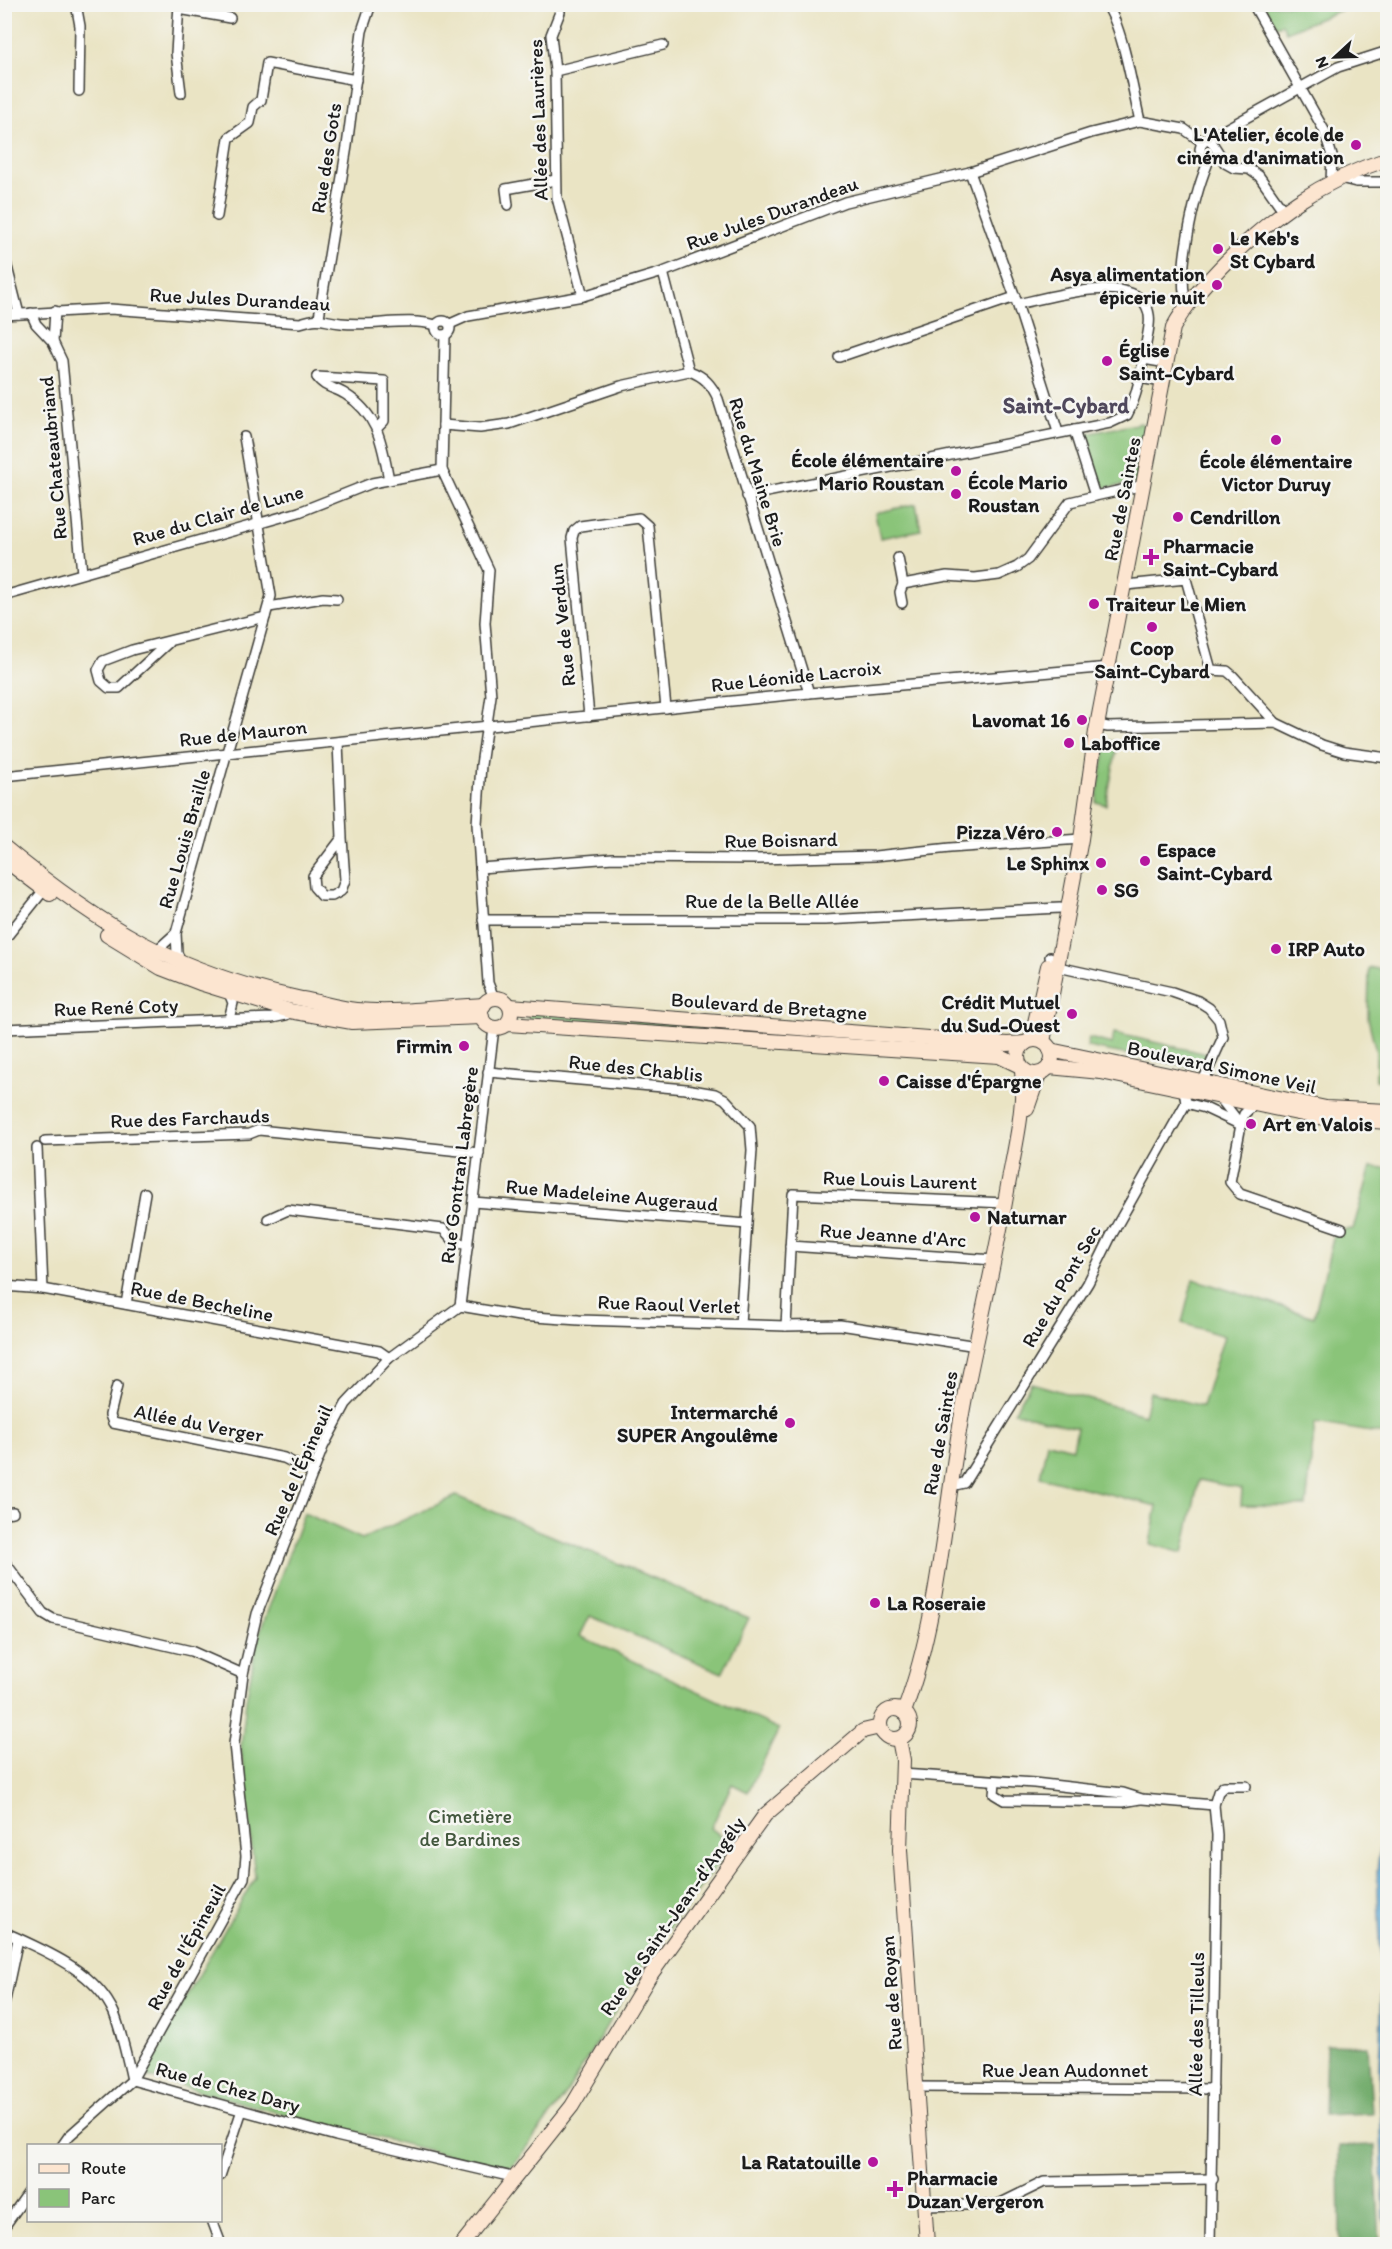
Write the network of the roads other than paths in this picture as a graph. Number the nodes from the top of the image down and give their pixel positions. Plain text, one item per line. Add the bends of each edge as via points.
1 (76, 4) edge
2 (371, 4) edge
3 (1106, 4) edge
4 (1253, 4) edge
5 (179, 7) edge
6 (560, 12) dead end
7 (230, 18) dead end
8 (663, 45) dead end
9 (1388, 51) edge
10 (555, 71) junction
11 (356, 80) junction
12 (1300, 86) junction
13 (79, 91) dead end
14 (182, 93) dead end
15 (1140, 121) junction
16 (1205, 140) junction
17 (1218, 156) junction
18 (1332, 156) junction
19 (1388, 159) edge
20 (1207, 165) junction
21 (1366, 167) junction
22 (970, 172) junction
23 (1339, 179) junction
24 (556, 180) junction
25 (1384, 182) edge
26 (508, 205) dead end
27 (1283, 210) junction
28 (217, 216) dead end
29 (4, 255) edge
30 (663, 272) junction
31 (582, 296) junction
32 (1016, 301) junction
33 (1188, 307) junction
34 (55, 311) junction
35 (31, 313) junction
36 (19, 314) junction
37 (4, 315) edge
38 (319, 317) junction
39 (450, 324) junction
40 (436, 325) junction
41 (445, 335) junction
42 (54, 342) junction
43 (839, 357) dead end
44 (1143, 359) junction
45 (1167, 363) junction
46 (689, 371) junction
47 (1139, 378) junction
48 (1163, 382) junction
49 (443, 425) junction
50 (378, 427) junction
51 (1074, 430) junction
52 (1058, 432) junction
53 (244, 437) dead end
54 (442, 470) junction
55 (389, 480) junction
56 (1144, 485) junction
57 (747, 496) junction
58 (1095, 496) junction
59 (258, 523) junction
60 (898, 558) dead end
61 (82, 573) junction
62 (903, 584) junction
63 (1126, 585) junction
64 (4, 596) edge
65 (337, 599) dead end
66 (902, 603) dead end
67 (269, 607) junction
68 (265, 617) junction
69 (168, 643) junction
70 (1110, 667) junction
71 (809, 693) junction
72 (666, 708) junction
73 (590, 716) junction
74 (1276, 723) junction
75 (1098, 725) junction
76 (486, 727) junction
77 (338, 742) junction
78 (226, 753) junction
79 (1388, 758) edge
80 (4, 776) edge
81 (342, 838) junction
82 (1078, 838) junction
83 (4, 847) edge
84 (4, 858) edge
85 (480, 868) junction
86 (44, 890) junction
87 (1060, 908) junction
88 (483, 920) junction
89 (176, 933) junction
90 (4, 940) edge
91 (156, 951) junction
92 (1054, 962) junction
93 (182, 963) junction
94 (229, 993) junction
95 (510, 1006) junction
96 (486, 1007) junction
97 (290, 1011) junction
98 (229, 1019) junction
99 (500, 1026) junction
100 (4, 1029) edge
101 (1037, 1044) junction
102 (1021, 1068) junction
103 (1044, 1071) junction
104 (488, 1072) junction
105 (1202, 1083) junction
106 (1185, 1097) junction
107 (1220, 1098) junction
108 (1254, 1105) junction
109 (1385, 1116) edge
110 (1241, 1125) junction
111 (479, 1153) junction
112 (1014, 1160) junction
113 (145, 1193) dead end
114 (473, 1202) junction
115 (1006, 1203) junction
116 (268, 1219) dead end
117 (747, 1224) junction
118 (1342, 1229) dead end
119 (468, 1245) junction
120 (790, 1246) junction
121 (994, 1260) junction
122 (4, 1286) edge
123 (43, 1289) junction
124 (126, 1304) junction
125 (460, 1306) junction
126 (740, 1324) junction
127 (786, 1326) junction
128 (977, 1346) junction
129 (389, 1358) junction
130 (117, 1386) dead end
131 (313, 1473) junction
132 (951, 1486) junction
133 (4, 1561) edge
134 (243, 1674) junction
135 (904, 1712) junction
136 (880, 1727) junction
137 (899, 1738) junction
138 (902, 1774) junction
139 (994, 1782) junction
140 (1246, 1786) dead end
141 (1142, 1799) junction
142 (1214, 1805) junction
143 (4, 1932) edge
144 (18, 1939) junction
145 (4, 2005) edge
146 (132, 2079) junction
147 (916, 2088) junction
148 (1213, 2089) junction
149 (242, 2110) junction
150 (63, 2144) edge
151 (222, 2170) edge
152 (517, 2178) junction
153 (1213, 2179) junction
154 (27, 2194) edge
155 (925, 2206) junction
156 (213, 2222) edge
157 (4, 2227) edge
158 (221, 2244) edge
159 (462, 2244) edge
160 (927, 2244) edge
161 (1210, 2244) edge

1 - 13 street via 80,26
2 - 11 street, Rue des Gots via 362,31
3 - 15 street via 1121,44
4 - 12 street
5 - 7 street
5 - 14 street via 176,53
6 - 10 street, Allée des Laurières via 551,35
8 - 10 street
9 - 12 street via 1338,67
10 - 24 street, Allée des Laurières
11 - 28 street via 267,63 261,100 253,107 250,123 229,138
11 - 38 street, Rue des Gots
12 - 16 street
12 - 18 street via 1324,130
15 - 16 street via 1184,129
15 - 22 street, Rue Jules Durandeau
16 - 17 street
16 - 20 street via 1200,149
17 - 20 street
17 - 27 street via 1234,168 1249,169 1259,176
18 - 23 street
18 - 23 street
19 - 21 main road, Rue de Saintes
20 - 33 street via 1182,284
21 - 23 main road, Rue de Saintes
21 - 25 street via 1373,177
22 - 30 street, Rue Jules Durandeau via 845,202
22 - 32 street
23 - 25 street
23 - 27 main road, Rue de Saintes
24 - 26 street via 506,189
24 - 31 street, Allée des Laurières
27 - 33 main road, Rue de Saintes via 1256,231
29 - 36 street
30 - 31 street, Rue Jules Durandeau
30 - 46 street
31 - 39 street, Rue Jules Durandeau via 468,316
32 - 43 street
32 - 44 street via 1101,289 1140,298 1150,321
32 - 52 street
33 - 45 main road, Rue de Saintes via 1173,328
34 - 35 street, Rue Jules Durandeau
34 - 38 street, Rue Jules Durandeau via 110,309 300,322
34 - 42 street, Rue Chateaubriand
35 - 36 street, Rue Jules Durandeau
35 - 42 street, Rue Chateaubriand
36 - 37 street, Rue Jules Durandeau
38 - 40 street, Rue Jules Durandeau via 342,323 421,321
39 - 40 street via 443,320
39 - 41 street
40 - 41 street via 439,334
41 - 49 street
42 - 61 street, Rue Chateaubriand via 62,362
44 - 45 street
44 - 47 street
45 - 48 main road, Rue de Saintes
46 - 49 street via 621,386 509,424 480,428
46 - 57 street, Rue du Maine Brie via 699,374 713,388
47 - 48 street
47 - 51 street via 1131,407 1121,420
48 - 56 main road, Rue de Saintes
49 - 54 street
50 - 50 street via 351,398 317,377 384,381 384,421
50 - 55 street
51 - 52 street
51 - 58 street
52 - 57 street
53 - 59 street
54 - 55 street, Rue du Clair de Lune
54 - 76 street via 489,570 485,623 491,696
55 - 59 street, Rue du Clair de Lune
56 - 58 street
56 - 63 main road, Rue de Saintes
57 - 71 street, Rue du Maine Brie
58 - 62 street via 1070,502 1028,559 1017,567 999,575 946,576
59 - 61 street, Rue du Clair de Lune
59 - 67 street via 271,596
60 - 62 street
61 - 64 street, Rue du Clair de Lune
62 - 66 street
63 - 70 main road, Rue de Saintes
63 - 74 street via 1186,579 1211,670 1227,671
65 - 67 street
67 - 68 street, Rue Louis Braille
68 - 69 street
68 - 78 street, Rue Louis Braille
69 - 69 street via 103,661 98,670 101,681 109,688 119,688
70 - 71 street, Rue Léonide Lacroix
70 - 75 main road, Rue de Saintes
71 - 72 street, Rue Léonide Lacroix
72 - 73 street, Rue Léonide Lacroix
72 - 73 street, Rue de Verdun via 648,526 639,519 580,526 572,538
73 - 76 street, Rue Léonide Lacroix
74 - 75 street
74 - 79 street via 1322,746
75 - 82 main road, Rue de Saintes
76 - 77 street, Rue de Mauron
76 - 85 street via 477,824
77 - 78 street, Rue de Mauron
77 - 81 street
78 - 80 street, Rue de Mauron
78 - 89 street, Rue Louis Braille
81 - 81 street via 313,876 314,887 322,897 342,891
82 - 85 street, Rue Boisnard via 875,856 613,858
82 - 87 main road, Rue de Saintes
82 - 92 main road, Rue de Saintes
83 - 91 main road via 76,905
84 - 86 main road
85 - 88 street
86 - 90 street
86 - 94 main road via 69,911 161,968
87 - 88 street, Rue de la Belle Allée via 825,920
87 - 92 main road, Rue de Saintes
88 - 96 street
89 - 91 street, Rue Louis Braille
89 - 93 street, Rue Louis Braille
91 - 93 main road
92 - 101 main road, Rue de Saintes
92 - 105 street via 1172,992 1209,1008 1219,1020 1223,1037
93 - 96 main road via 255,988 354,1010
94 - 97 main road
94 - 98 street via 233,1003
95 - 96 main road via 503,1000
95 - 99 main road via 511,1015
95 - 101 main road, Boulevard de Bretagne
96 - 97 main road via 352,1022
96 - 99 main road via 486,1024
97 - 98 street, Rue René Coty via 272,1017
98 - 100 street, Rue René Coty
99 - 102 main road, Boulevard de Bretagne via 999,1056
99 - 104 street, Rue Gontran Labregère
101 - 102 main road, Rue de Saintes via 1018,1051
101 - 103 main road, Rue de Saintes via 1052,1058
101 - 105 main road, Boulevard Simone Veil
102 - 103 main road, Boulevard de Bretagne
102 - 112 main road, Rue de Saintes via 1023,1093
103 - 106 main road, Boulevard Simone Veil via 1101,1072
103 - 112 main road, Rue de Saintes
104 - 111 street, Rue Gontran Labregère
104 - 117 street, Rue des Chablis via 686,1089 725,1099 750,1126
105 - 109 main road, Boulevard Simone Veil
106 - 107 main road, Boulevard Simone Veil
106 - 110 street
106 - 132 street, Rue du Pont Sec via 1088,1283 964,1482
107 - 108 main road, Boulevard Simone Veil
107 - 110 street
108 - 109 main road, Boulevard Simone Veil via 1333,1119
108 - 110 street via 1244,1114
110 - 118 street via 1232,1187 1240,1194
111 - 114 street, Rue Gontran Labregère
111 - 123 street, Rue des Farchauds via 259,1130 249,1134 41,1144
112 - 115 main road, Rue de Saintes
113 - 124 street
114 - 117 street, Rue Madeleine Augeraud
114 - 119 street, Rue Gontran Labregère
115 - 120 street, Rue Louis Laurent via 793,1194
115 - 121 main road, Rue de Saintes
116 - 119 street via 288,1210 432,1228
117 - 126 street, Rue des Chablis
119 - 125 street, Rue Gontran Labregère
120 - 121 street, Rue Jeanne d'Arc
120 - 127 street
121 - 128 main road, Rue de Saintes
122 - 123 street, Rue de Becheline
123 - 124 street, Rue de Becheline
124 - 129 street, Rue de Becheline via 379,1351
125 - 126 street, Rue Raoul Verlet via 519,1316
125 - 129 street
126 - 127 street, Rue Raoul Verlet
127 - 128 street, Rue Raoul Verlet via 840,1325
128 - 132 main road, Rue de Saintes
129 - 131 street, Rue de l'Épineuil via 346,1404
130 - 131 street, Allée du Verger via 110,1415 116,1424 284,1458
131 - 134 street, Rue de l'Épineuil via 256,1614
132 - 135 main road, Rue de Saintes via 918,1675
133 - 134 street via 43,1613 52,1619 191,1651
134 - 146 street, Rue de l'Épineuil via 234,1744 246,1856 244,1878
135 - 136 main road via 887,1711
135 - 137 main road via 910,1725
136 - 137 main road via 889,1738
136 - 152 main road, Rue de Saint-Jean-d'Angély via 863,1731 765,1815 648,1977 572,2106
137 - 138 main road, Rue de Royan
138 - 139 street
138 - 147 main road, Rue de Royan via 900,1850
139 - 141 street via 1112,1791
139 - 141 street via 994,1794 1004,1800
140 - 142 street via 1224,1786
141 - 142 street
142 - 148 street, Allée des Tilleuls via 1217,1835
143 - 144 street, Rue de Chez Dary
144 - 145 street
144 - 146 street, Rue de Chez Dary via 75,1969 108,2001
146 - 149 street, Rue de Chez Dary
146 - 150 street, Rue de l'Épineuil
147 - 148 street, Rue Jean Audonnet
147 - 155 main road, Rue de Royan
148 - 153 street, Allée des Tilleuls
149 - 151 street
149 - 152 street, Rue de Chez Dary
152 - 159 main road, Rue de Saint-Jean-d'Angély
153 - 155 street via 1044,2182 999,2204
153 - 161 street, Allée des Tilleuls
154 - 157 street
155 - 160 main road, Rue de Royan
156 - 158 street

